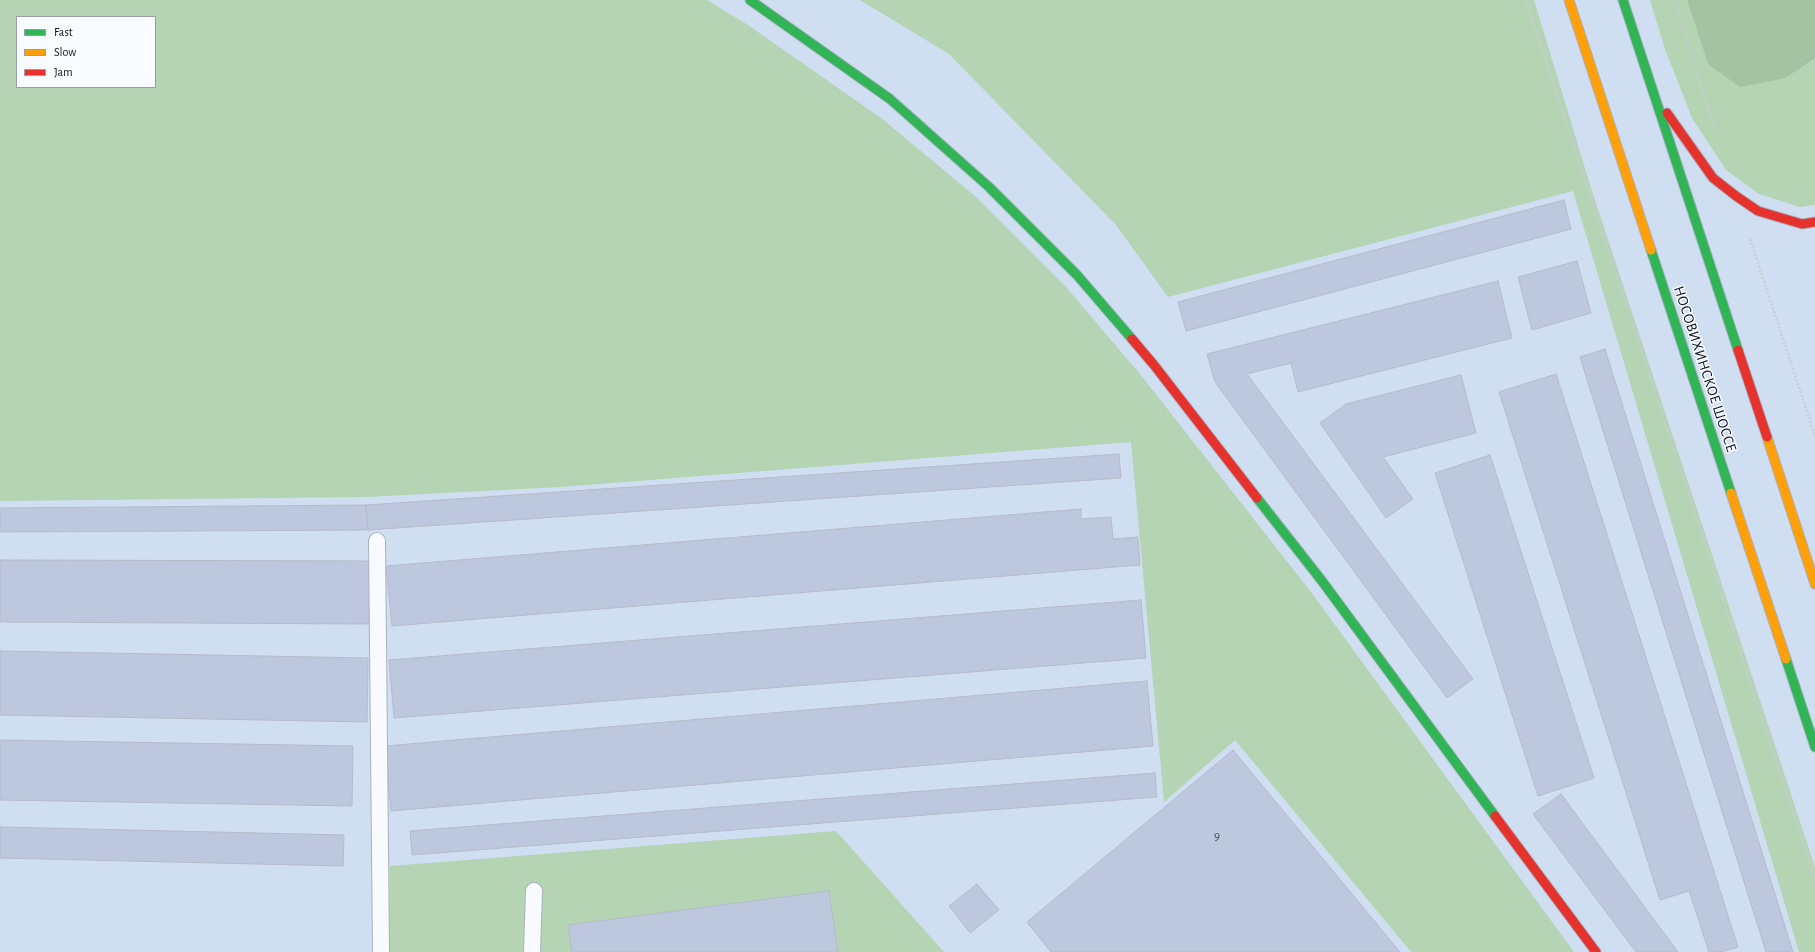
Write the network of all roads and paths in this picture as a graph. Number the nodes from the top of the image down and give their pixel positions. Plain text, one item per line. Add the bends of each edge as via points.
1 (750, 0) edge
2 (1526, 0) edge
3 (1569, 0) edge
4 (1623, 0) edge
5 (1653, 93) junction
6 (1815, 222) edge
7 (377, 541) dead end
8 (1815, 584) edge
9 (1815, 747) edge
10 (1815, 879) edge
11 (534, 891) dead end
12 (381, 952) edge
13 (532, 952) edge
14 (1596, 952) edge

1 - 14 main road via 890,99 989,187 1077,275 1154,365 1322,581
2 - 10 path
3 - 9 main road, НОСОВИХИНСКОЕ ШОССЕ
4 - 5 main road
5 - 6 main road via 1713,178 1758,211 1802,224
5 - 8 main road
7 - 12 lane
11 - 13 lane

